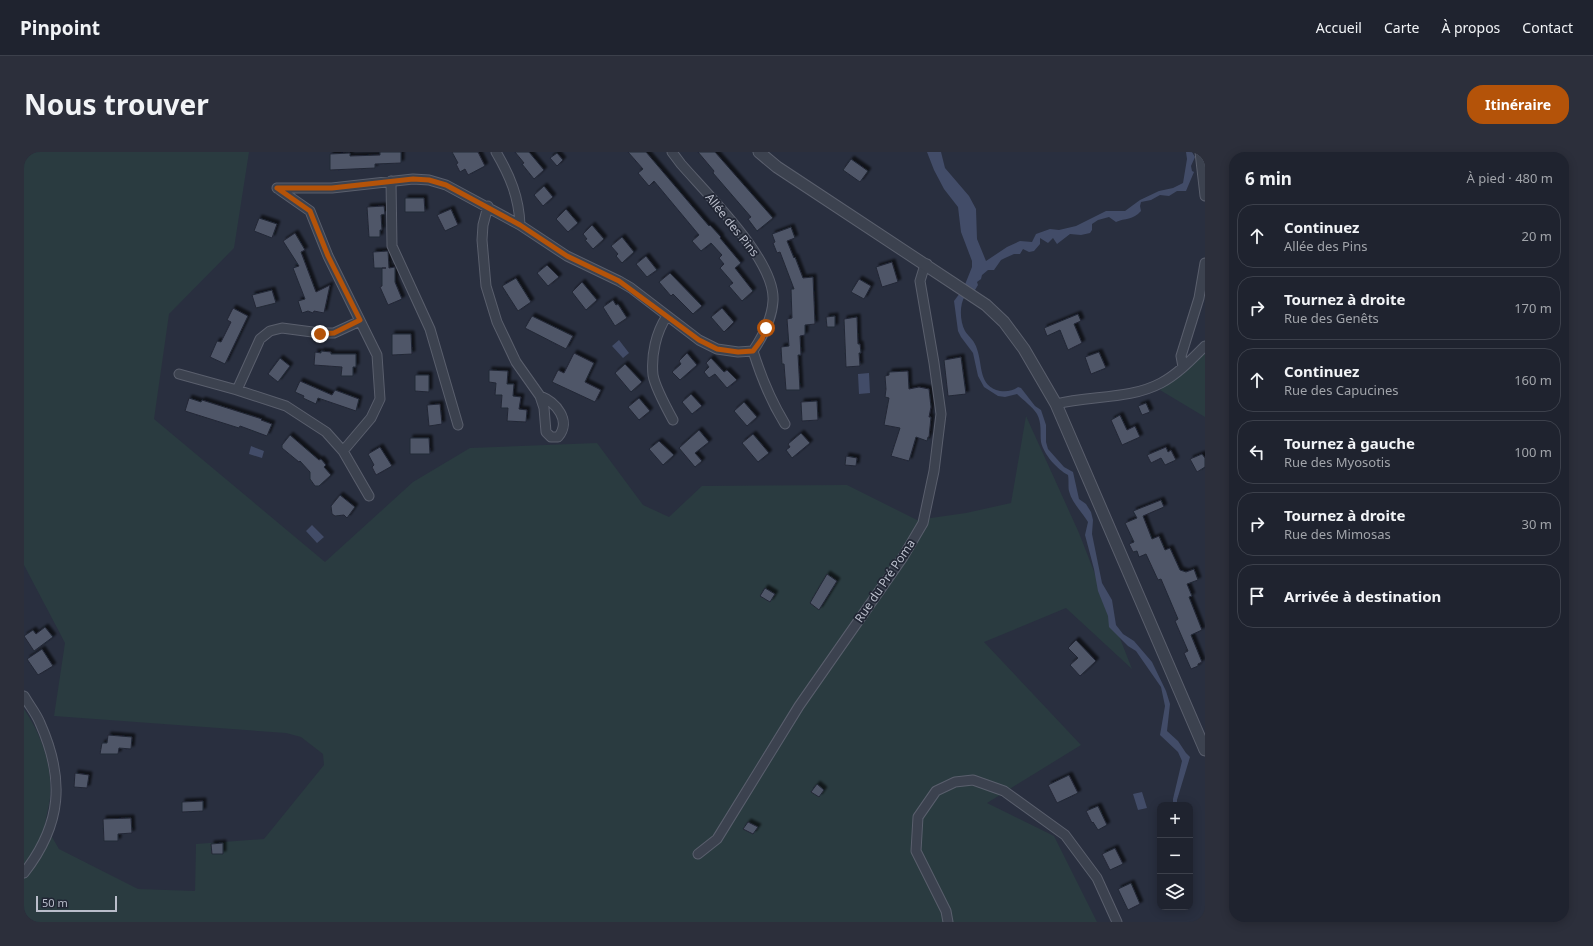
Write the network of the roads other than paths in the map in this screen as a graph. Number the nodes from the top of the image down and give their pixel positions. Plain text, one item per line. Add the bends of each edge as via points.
1 (496, 152) edge
2 (672, 152) edge
3 (759, 152) edge
4 (1200, 152) edge
5 (391, 181) junction
6 (1205, 196) edge
7 (488, 206) junction
8 (520, 225) junction
9 (1205, 263) edge
10 (927, 264) junction
11 (667, 316) junction
12 (360, 320) junction
13 (1205, 346) edge
14 (753, 351) junction
15 (1183, 367) junction
16 (179, 374) dead end
17 (237, 390) junction
18 (540, 396) dead end
19 (1056, 404) junction
20 (673, 420) dead end
21 (785, 424) dead end
22 (458, 425) dead end
23 (343, 451) junction
24 (369, 496) dead end
25 (24, 696) edge
26 (1205, 750) edge
27 (698, 854) dead end
28 (24, 873) edge
29 (948, 922) edge
30 (1117, 922) edge

1 - 8 street via 511,179 520,210
2 - 14 street, Allée des Pins via 764,264 774,299 772,314 762,339
3 - 10 street via 777,167
4 - 6 street
5 - 7 street via 429,180 446,185
5 - 12 street via 332,188 277,188 310,211 328,256
5 - 22 street via 392,246 430,329
7 - 8 street
7 - 18 street via 482,240 486,286 497,322 516,362
8 - 11 street via 567,256 619,281
9 - 15 street via 1199,298 1181,356
10 - 19 street via 986,305 1004,322 1024,349
10 - 27 street, Rue du Pré Poma via 920,281 940,414 934,471 923,523 799,706 717,839
11 - 14 street via 699,340 717,349
11 - 20 street via 661,325 654,348 653,376
12 - 17 street via 334,333 320,334 282,328 270,331 260,339
12 - 23 street via 377,355 380,399 371,418
13 - 15 street
14 - 21 street via 775,409
15 - 19 street via 1161,383 1135,393
16 - 17 street
17 - 23 street via 286,406 326,432
19 - 26 street
23 - 24 street
25 - 28 street via 40,722 52,755 56,779 55,811 46,837
29 - 30 street via 946,911 916,851 918,817 936,791 955,782 973,780 1004,791 1065,835 1097,878

